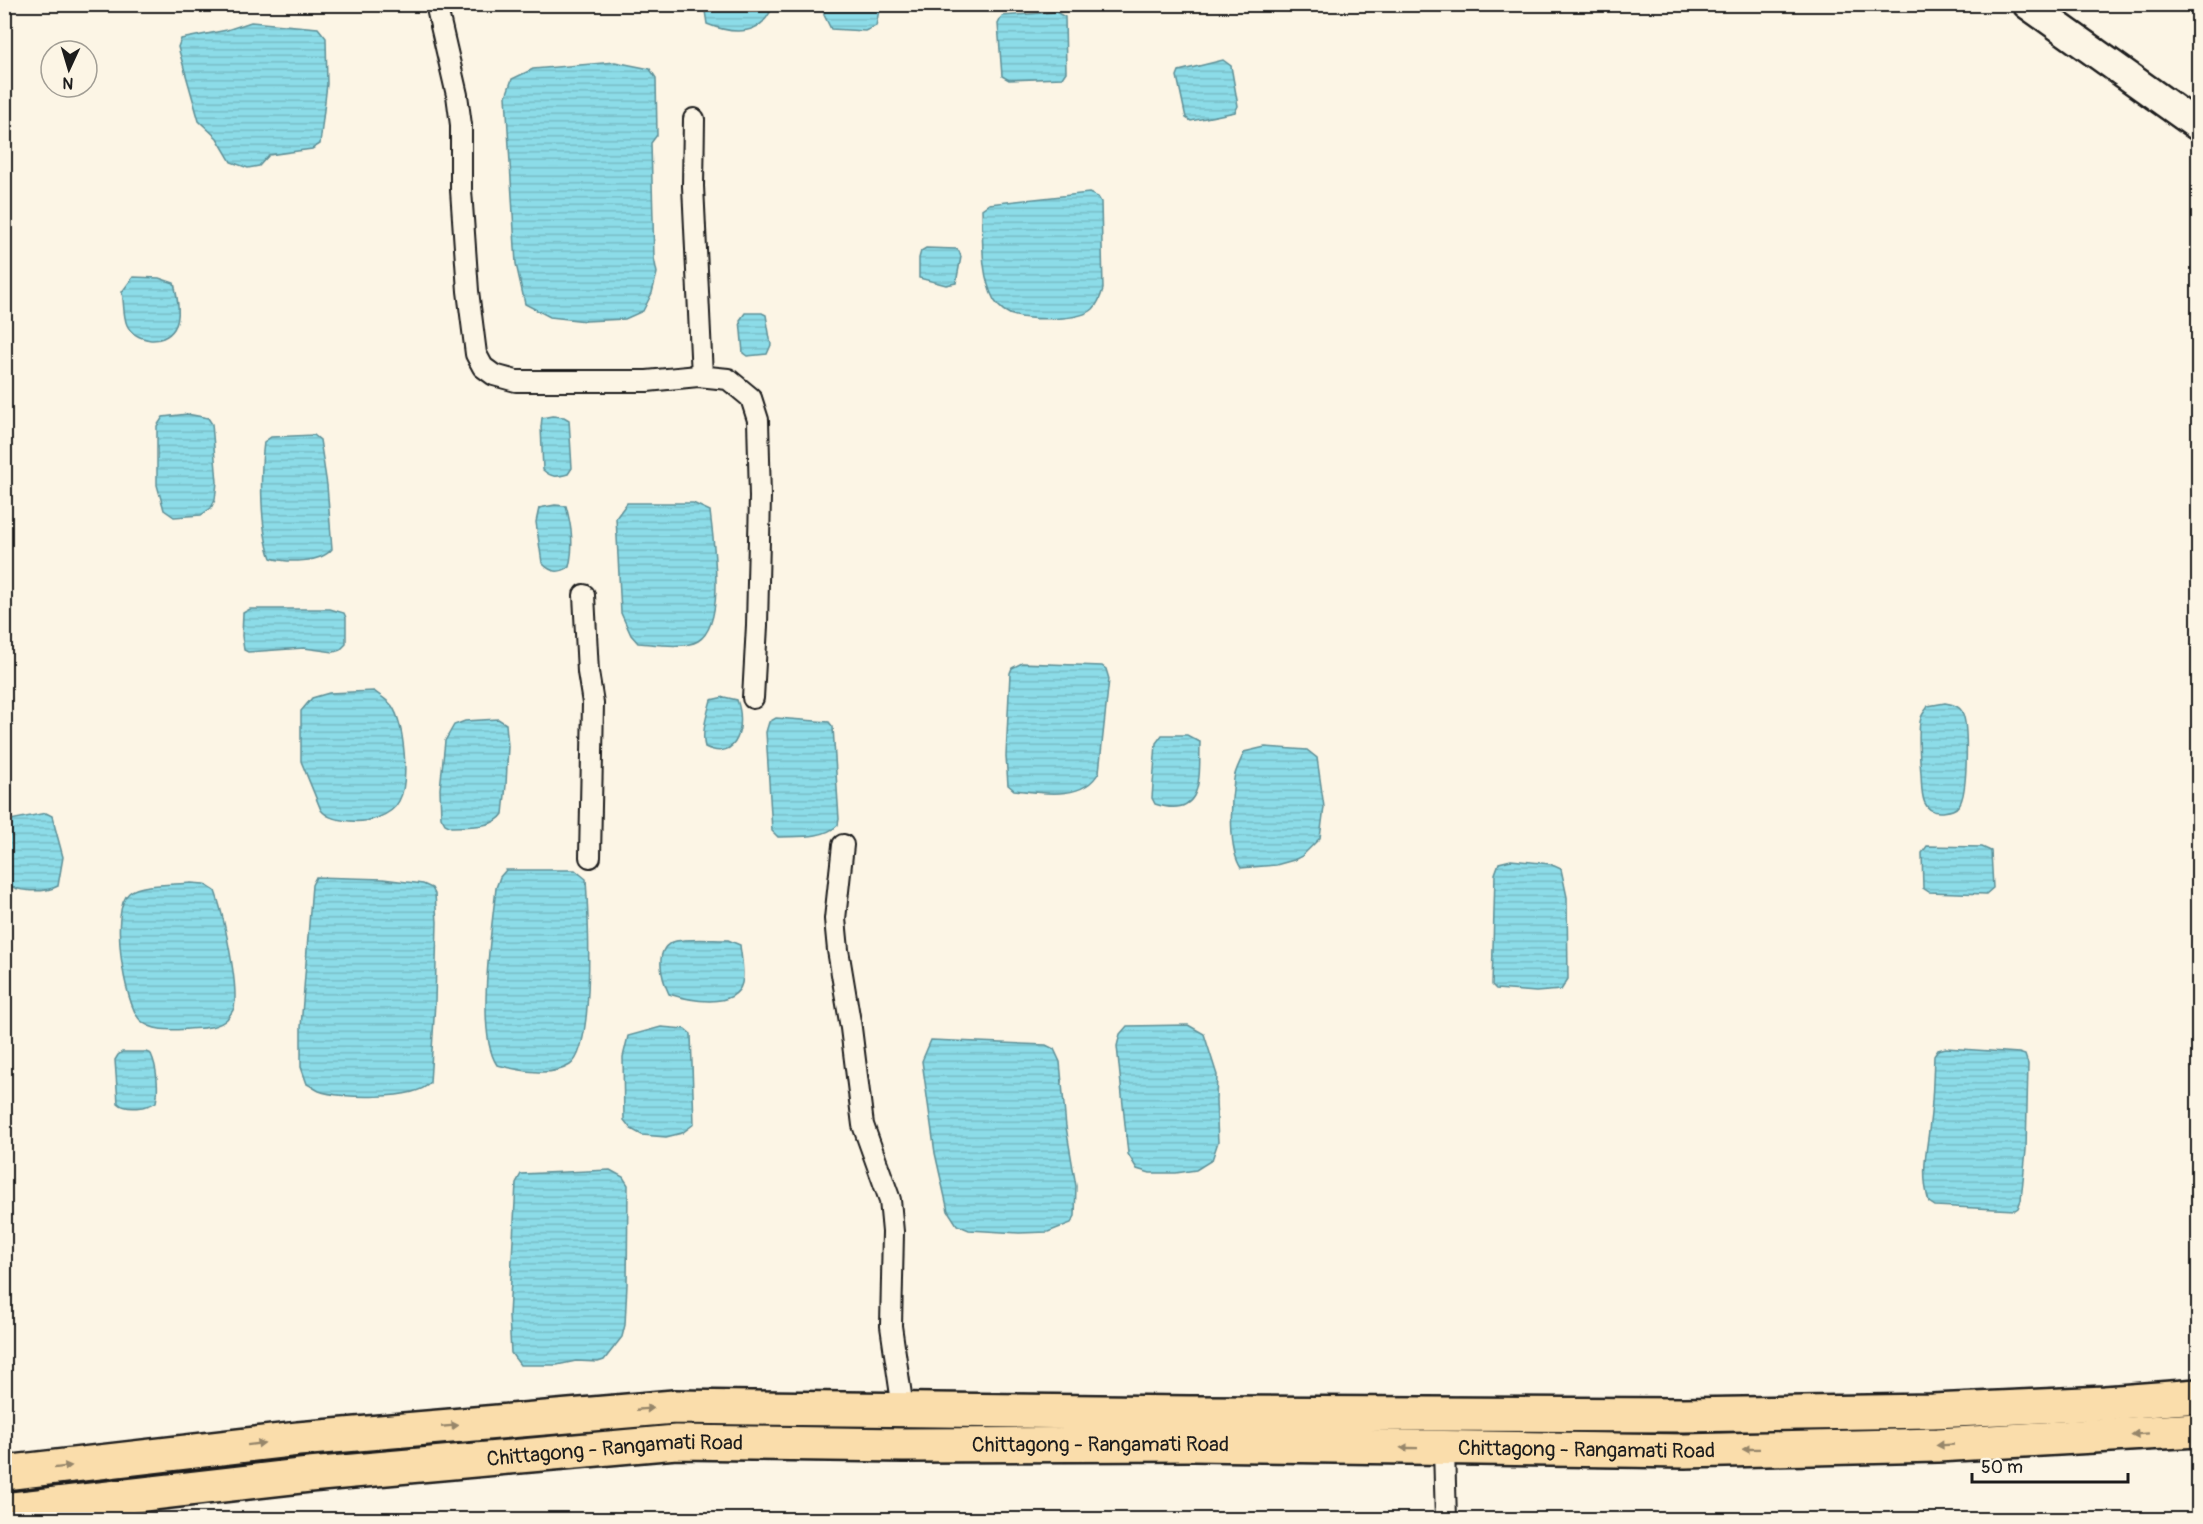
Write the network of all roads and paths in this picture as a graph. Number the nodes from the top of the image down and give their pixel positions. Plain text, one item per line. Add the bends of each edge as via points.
1 (436, 4) edge
2 (2046, 10) edge
3 (694, 119) dead end
4 (2199, 126) edge
5 (702, 376) junction
6 (584, 595) dead end
7 (753, 698) dead end
8 (843, 845) dead end
9 (590, 857) dead end
10 (2199, 1396) edge
11 (903, 1409) junction
12 (2199, 1430) edge
13 (1444, 1449) junction
14 (4, 1473) edge
15 (4, 1510) edge
16 (1446, 1520) edge

1 - 5 street via 461,124 468,291 476,354 483,367 494,375 516,381 647,381
2 - 4 street
3 - 5 street via 693,186
5 - 7 street via 728,379 751,399 758,420 760,497
6 - 9 street via 593,703
8 - 11 street via 836,919 838,950 863,1125 890,1200 891,1326
10 - 11 highway, Chittagong - Rangamati Road via 1933,1411 1684,1415
14 -> 11 highway, Chittagong - Rangamati Road via 298,1439 674,1407
12 -> 13 highway, Chittagong - Rangamati Road via 1927,1446 1684,1451
13 -> 15 highway, Chittagong - Rangamati Road via 676,1442 309,1475
13 - 16 street

